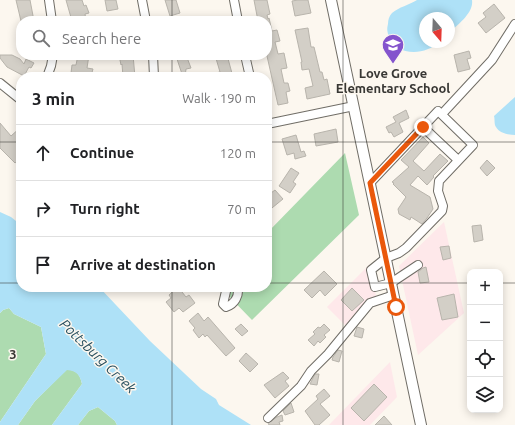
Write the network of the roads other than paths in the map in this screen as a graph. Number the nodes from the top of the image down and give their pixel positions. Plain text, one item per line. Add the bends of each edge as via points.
1 (49, 0) edge
2 (142, 0) edge
3 (234, 0) edge
4 (331, 0) edge
5 (51, 16) edge
6 (145, 16) edge
7 (237, 16) edge
8 (515, 24) edge
9 (53, 60) edge
10 (153, 60) edge
11 (247, 60) edge
12 (49, 72) edge
13 (154, 72) edge
14 (249, 72) edge
15 (0, 83) edge
16 (16, 96) edge
17 (354, 106) junction
18 (442, 114) junction
19 (272, 123) edge
20 (423, 127) junction
21 (458, 160) junction
22 (370, 183) junction
23 (386, 258) junction
24 (418, 265) dead end
25 (391, 284) junction
26 (226, 292) edge
27 (238, 292) edge
28 (394, 295) junction
29 (268, 418) dead end
30 (421, 425) edge

1 - 5 street
2 - 6 street
3 - 7 street
4 - 17 main road
8 - 18 street via 492,60
9 - 12 street
10 - 13 street
11 - 14 street
15 - 16 street
17 - 19 street
17 - 22 main road
18 - 20 street via 438,111
18 - 21 street via 473,145
20 - 21 street
20 - 22 street
21 - 23 street via 439,181 442,211 406,248
22 - 23 main road
23 - 25 main road
23 - 25 street via 371,270 375,287
24 - 25 street
25 - 28 main road
26 - 27 street via 223,304 226,307 232,305
28 - 29 street via 370,303 301,386
28 - 30 main road

